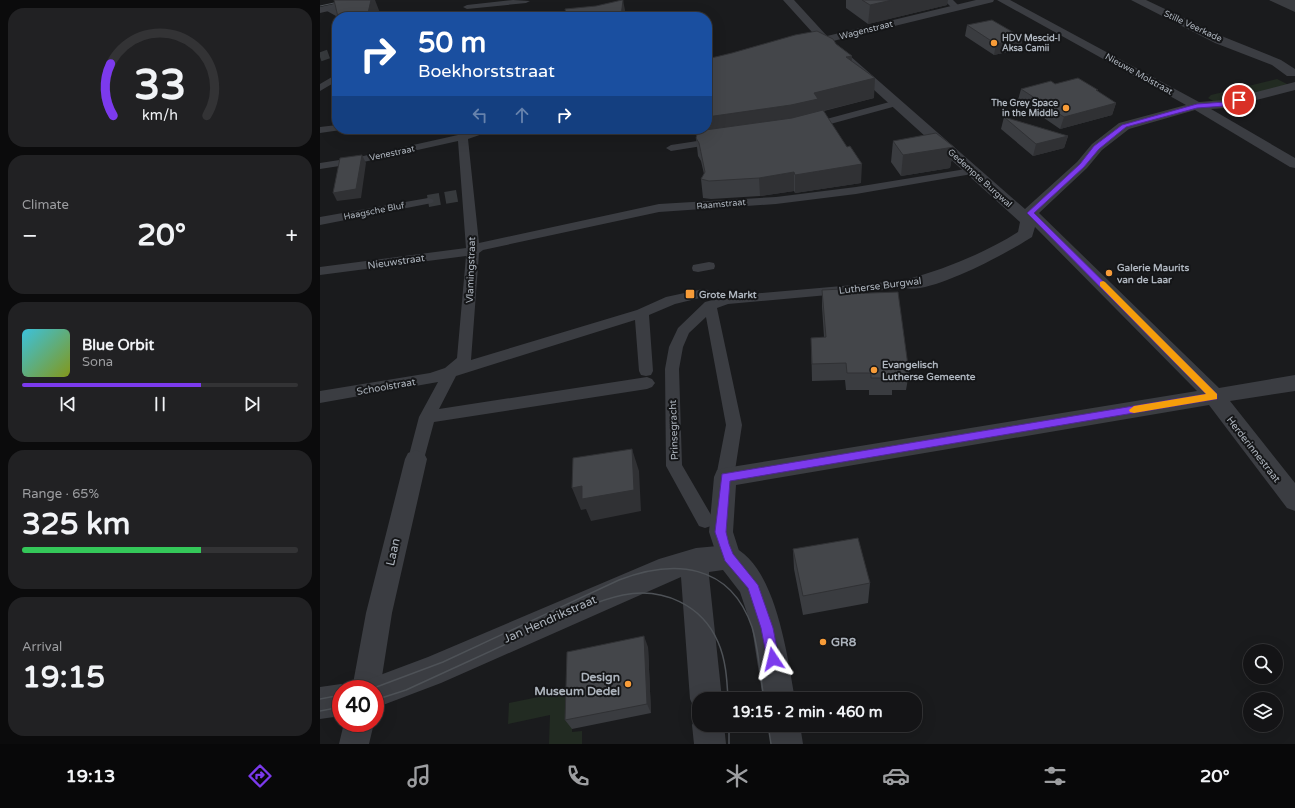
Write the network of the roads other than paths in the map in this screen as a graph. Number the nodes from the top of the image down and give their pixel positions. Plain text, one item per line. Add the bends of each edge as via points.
1 (357, 0) edge
2 (788, 0) edge
3 (948, 0) edge
4 (989, 0) edge
5 (1002, 0) edge
6 (1137, 0) edge
7 (320, 1) edge
8 (526, 1) edge
9 (343, 2) edge
10 (467, 7) edge
11 (329, 8) edge
12 (958, 8) junction
13 (822, 41) junction
14 (1294, 73) edge
15 (1274, 77) dead end
16 (332, 80) edge
17 (1295, 86) edge
18 (320, 88) edge
19 (1216, 92) dead end
20 (897, 103) junction
21 (1197, 106) junction
22 (332, 129) edge
23 (800, 129) edge
24 (320, 130) edge
25 (464, 137) edge
26 (724, 140) edge
27 (670, 148) dead end
28 (1295, 164) edge
29 (320, 166) edge
30 (972, 171) junction
31 (428, 201) tunnel mouth
32 (1029, 217) junction
33 (320, 221) edge
34 (473, 251) junction
35 (320, 271) edge
36 (911, 284) joint
37 (706, 299) junction
38 (642, 313) junction
39 (450, 372) junction
40 (1295, 383) edge
41 (1214, 396) junction
42 (320, 397) edge
43 (427, 417) junction
44 (416, 459) joint
45 (725, 477) junction
46 (1295, 501) edge
47 (705, 520) dead end
48 (729, 557) junction
49 (696, 561) junction
50 (368, 680) edge
51 (384, 689) edge
52 (705, 692) edge
53 (778, 692) edge
54 (332, 701) edge
55 (320, 703) edge
56 (357, 732) edge
57 (709, 732) edge
58 (785, 732) edge
59 (354, 744) edge
60 (710, 744) edge
61 (787, 744) edge

1 - 9 street
2 - 13 street, Gedempte Burgwal
3 - 12 street
4 - 12 street, Wagenstraat
5 - 21 street, Nieuwe Molstraat
6 - 14 street, Stille Veerkade via 1249,52 1267,64
7 - 11 street
8 - 10 street
9 - 11 street
12 - 13 street, Wagenstraat
13 - 20 street, Gedempte Burgwal
14 - 15 street
16 - 18 street
17 - 21 street via 1225,104
19 - 21 street via 1209,94
20 - 23 street
20 - 30 street, Gedempte Burgwal
21 - 28 street, Nieuwe Molstraat
21 - 32 street via 1124,126 1097,148
22 - 24 street
25 - 29 street, Venestraat
25 - 34 street, Vlamingstraat via 466,194
26 - 27 street
30 - 32 street, Gedempte Burgwal
30 - 34 street, Raamstraat via 798,197 685,208 659,208 479,247
31 - 33 street, Haagsche Bluf
32 - 36 street, Lutherse Burgwal via 1026,234 1008,246 959,270
32 - 41 street, Gedempte Burgwal
34 - 35 street, Nieuwstraat
34 - 39 street, Vlamingstraat via 464,360
36 - 37 street, Lutherse Burgwal via 728,300
37 - 38 street via 671,300
37 - 45 street via 734,424
37 - 47 street, Prinsegracht via 681,334 676,347 671,380 674,466
38 - 39 street
38 - 43 street via 648,374
39 - 42 street, Schoolstraat via 430,379
39 - 43 street
40 - 41 street
41 - 45 street
41 - 46 street, Herderinnestraat
43 - 44 street, Laan
44 - 50 street, Laan via 379,613
45 - 48 street via 721,532
48 - 49 street, Jan Hendrikstraat
48 - 53 street via 752,585 767,628
49 - 51 street, Jan Hendrikstraat via 639,580 430,672
49 - 52 street via 695,576
54 - 55 street
56 - 59 street
57 - 60 street
58 - 61 street

